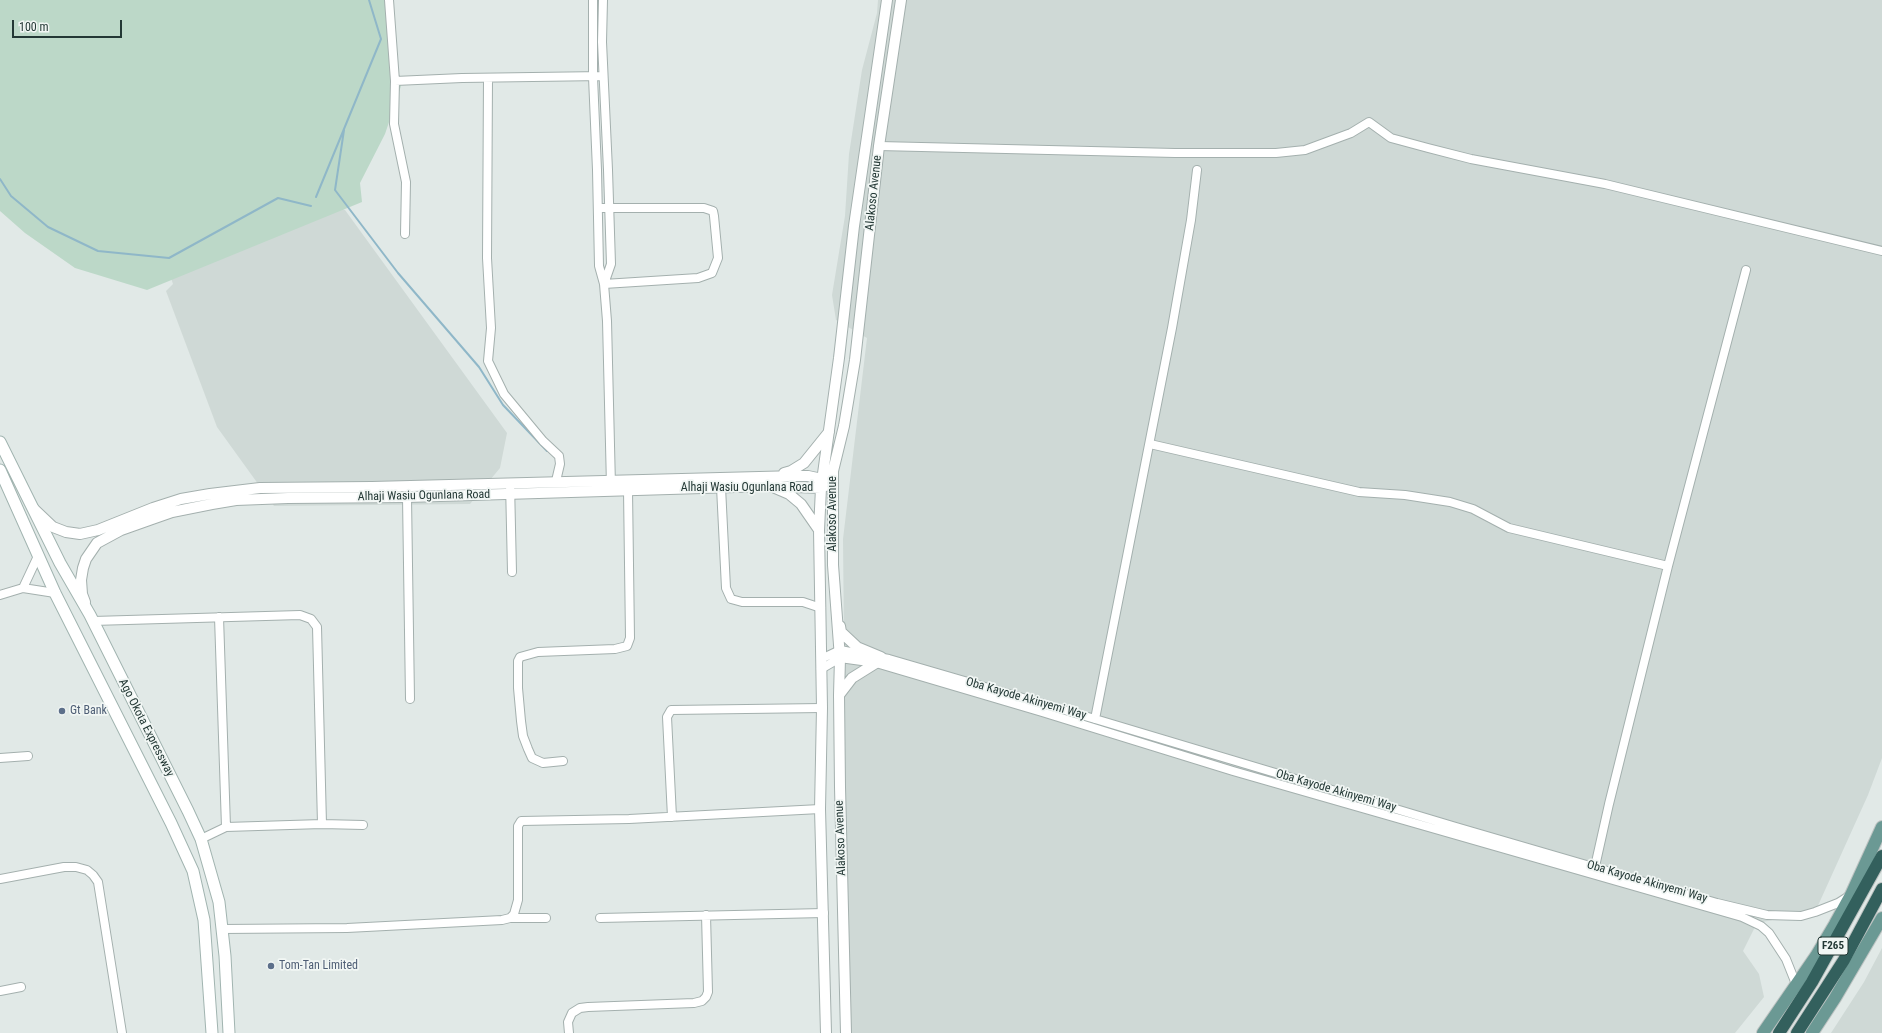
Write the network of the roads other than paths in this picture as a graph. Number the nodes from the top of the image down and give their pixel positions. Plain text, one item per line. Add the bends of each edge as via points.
1 (389, 0) edge
2 (593, 0) edge
3 (603, 0) edge
4 (887, 0) edge
5 (901, 0) edge
6 (593, 76) junction
7 (604, 76) junction
8 (488, 78) junction
9 (395, 81) junction
10 (879, 146) junction
11 (1197, 170) dead end
12 (598, 208) junction
13 (609, 208) junction
14 (405, 234) dead end
15 (1882, 250) edge
16 (1746, 270) dead end
17 (604, 284) junction
18 (829, 432) junction
19 (0, 442) edge
20 (1150, 444) junction
21 (0, 470) edge
22 (773, 476) junction
23 (833, 476) junction
24 (611, 480) junction
25 (556, 481) junction
26 (510, 483) junction
27 (822, 484) junction
28 (721, 486) junction
29 (768, 486) junction
30 (628, 490) junction
31 (611, 491) junction
32 (510, 494) junction
33 (407, 497) junction
34 (32, 507) junction
35 (819, 530) junction
36 (38, 556) junction
37 (1668, 566) junction
38 (512, 572) dead end
39 (23, 588) junction
40 (55, 592) junction
41 (0, 595) edge
42 (835, 602) junction
43 (820, 608) junction
44 (219, 617) junction
45 (91, 618) junction
46 (840, 654) junction
47 (878, 660) junction
48 (821, 664) junction
49 (839, 695) junction
50 (410, 699) dead end
51 (822, 708) junction
52 (1095, 719) junction
53 (28, 756) dead end
54 (0, 758) edge
55 (563, 761) dead end
56 (820, 809) junction
57 (672, 817) junction
58 (322, 824) junction
59 (363, 825) dead end
60 (226, 827) junction
61 (1882, 827) edge
62 (201, 840) junction
63 (1882, 856) edge
64 (1594, 870) junction
65 (0, 879) edge
66 (1882, 889) edge
67 (1851, 895) junction
68 (824, 914) junction
69 (706, 915) junction
70 (510, 918) junction
71 (546, 918) dead end
72 (600, 918) dead end
73 (1882, 918) edge
74 (222, 930) junction
75 (1796, 984) junction
76 (21, 987) dead end
77 (0, 991) edge
78 (122, 1033) edge
79 (212, 1033) edge
80 (229, 1033) edge
81 (569, 1033) edge
82 (826, 1033) edge
83 (846, 1033) edge
84 (1763, 1033) edge
85 (1778, 1033) edge
86 (1797, 1033) edge
87 (1812, 1033) edge

1 - 9 street
2 - 6 street
3 - 7 street
4 - 18 street, Alakoso Avenue via 854,226
5 - 10 street, Alakoso Avenue
6 - 7 street
6 - 8 street
6 - 12 street
7 - 13 street
8 - 9 street
8 - 25 street via 488,362 504,394 543,441 559,456
9 - 14 street via 394,124 406,182
10 - 15 street via 1167,153 1276,152 1305,150 1351,133 1369,122 1391,138 1471,159 1605,184
10 - 23 street, Alakoso Avenue via 855,360
11 - 20 street via 1182,276
12 - 13 street
12 - 17 street via 599,266
13 - 17 street via 611,264
13 - 17 street via 709,209 713,211 714,216 718,258 712,273 707,276
16 - 37 street
17 - 24 street
18 - 22 street via 804,463 791,471
18 - 27 street, Alakoso Avenue
19 - 34 main road, Ago Okota Expressway
20 - 37 street via 1359,492 1405,495 1450,502 1473,509 1509,528
20 - 52 street
21 - 36 main road, Ago Okota Expressway
22 - 24 street, Alhaji Wasiu Ogunlana Road
22 - 27 street, Alhaji Wasiu Ogunlana Road via 808,476
23 - 27 street, Alhaji Wasiu Ogunlana Road
23 - 42 street, Alakoso Avenue
24 - 25 street, Alhaji Wasiu Ogunlana Road
24 - 31 street
25 - 26 street, Alhaji Wasiu Ogunlana Road
26 - 32 street
26 - 34 street, Alhaji Wasiu Ogunlana Road via 288,487 225,492 170,502 98,530 80,534 66,532 53,526
27 - 29 street, Alhaji Wasiu Ogunlana Road
27 - 35 street, Alakoso Avenue
28 - 29 street, Alhaji Wasiu Ogunlana Road
28 - 30 street, Alhaji Wasiu Ogunlana Road
28 - 43 street via 726,588 732,599 742,602 803,602
29 - 35 street via 795,498
30 - 31 street, Alhaji Wasiu Ogunlana Road
30 - 55 street via 630,638 626,646 615,649 538,652 520,657 518,661 523,736 532,758 543,763
31 - 32 street, Alhaji Wasiu Ogunlana Road
32 - 33 street, Alhaji Wasiu Ogunlana Road
32 - 38 street
33 - 45 street, Alhaji Wasiu Ogunlana Road via 236,500 152,518 106,538 86,559 81,580 82,594
33 - 50 street
34 - 45 main road, Ago Okota Expressway
35 - 43 street, Alakoso Avenue
36 - 39 street
36 - 40 main road, Ago Okota Expressway
37 - 64 street
39 - 40 street
39 - 41 street
40 - 79 main road, Ago Okota Expressway via 193,871 207,948
42 - 46 street, Alakoso Avenue
42 - 47 street via 841,632 857,647
43 - 48 street, Alakoso Avenue
44 - 45 street
44 - 58 street via 300,615 311,619 318,627
44 - 60 street
45 - 62 main road, Ago Okota Expressway
46 - 47 street, Oba Kayode Akinyemi Way
46 - 48 street
46 - 49 street, Alakoso Avenue
47 - 49 street via 852,678
47 - 52 street, Oba Kayode Akinyemi Way
47 - 64 street, Oba Kayode Akinyemi Way via 1233,771
48 - 51 street, Alakoso Avenue
49 - 83 street, Alakoso Avenue
51 - 56 street, Alakoso Avenue
51 - 57 street via 671,710 667,717
52 - 64 street, Oba Kayode Akinyemi Way
53 - 54 street
56 - 57 street
56 - 68 street, Alakoso Avenue
57 - 70 street via 521,821 517,841 518,900 514,914
58 - 59 street
58 - 60 street
60 - 62 street
61 - 67 main road
62 - 74 main road, Ago Okota Expressway via 217,895
63 - 85 highway, F265 via 1812,982
64 - 67 street, Oba Kayode Akinyemi Way via 1717,903 1787,917 1815,912
64 - 75 street, Oba Kayode Akinyemi Way via 1742,917 1761,926 1776,942
65 - 78 street via 64,867 87,870 93,875 98,882
66 - 86 highway, F265 via 1844,960
67 - 75 main road via 1816,956
68 - 69 street
68 - 82 street, Alakoso Avenue
69 - 72 street
69 - 81 street via 708,992 702,1001 580,1008 572,1013 568,1022
70 - 71 street
70 - 74 street via 355,928
73 - 87 main road
74 - 80 main road, Ago Okota Expressway
75 - 84 main road
76 - 77 street

